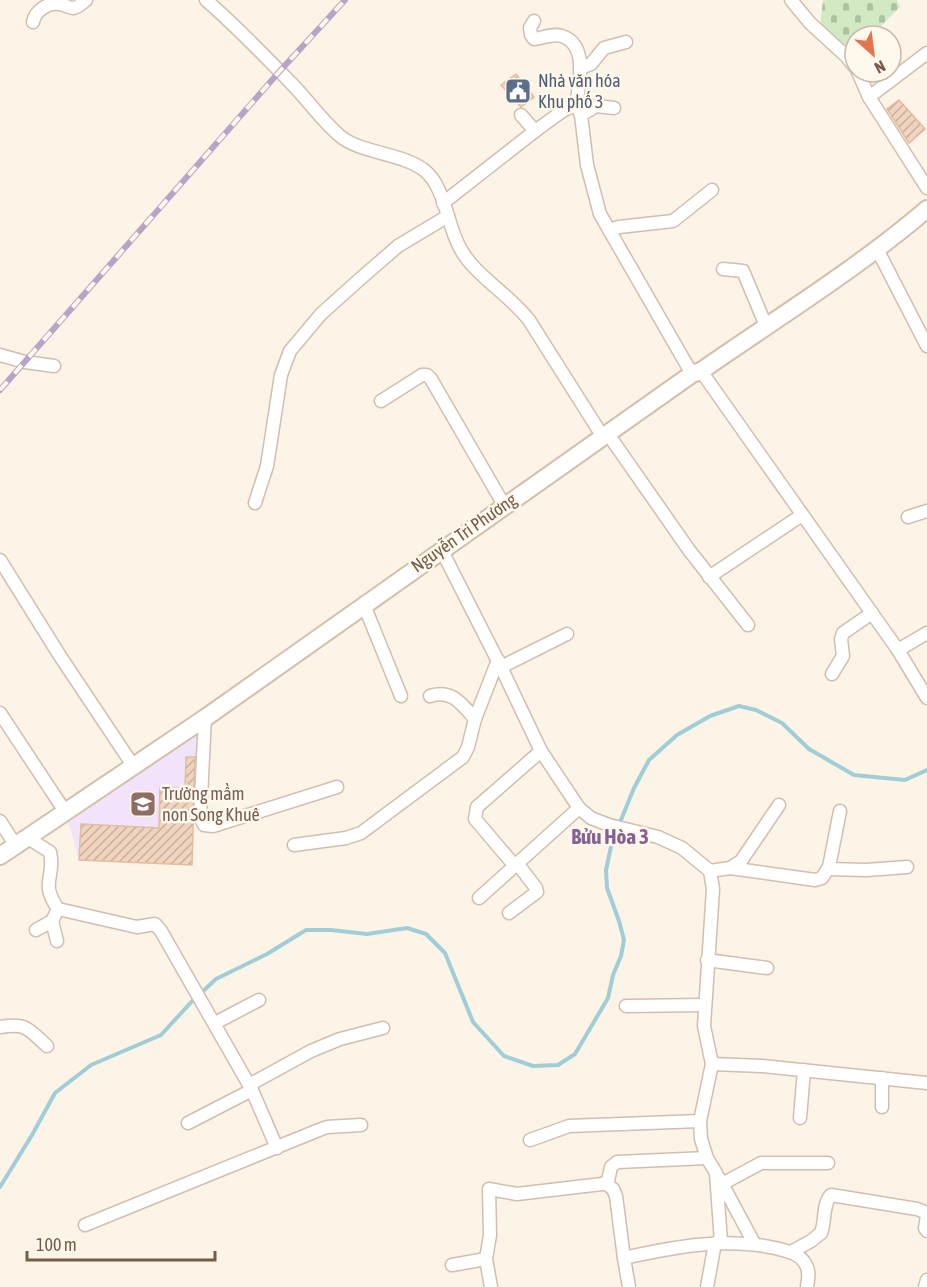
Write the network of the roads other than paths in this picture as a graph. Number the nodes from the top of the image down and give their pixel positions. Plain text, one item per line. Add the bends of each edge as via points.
1 (86, 0) edge
2 (206, 0) edge
3 (791, 0) edge
4 (534, 21) dead end
5 (33, 22) dead end
6 (626, 42) dead end
7 (843, 53) edge
8 (927, 53) edge
9 (580, 68) junction
10 (863, 84) edge
11 (869, 97) junction
12 (614, 108) dead end
13 (579, 110) junction
14 (521, 115) dead end
15 (534, 131) junction
16 (927, 188) edge
17 (712, 190) dead end
18 (442, 202) junction
19 (927, 208) edge
20 (448, 216) junction
21 (609, 230) junction
22 (877, 249) junction
23 (723, 269) dead end
24 (766, 326) junction
25 (927, 346) edge
26 (0, 355) edge
27 (54, 366) dead end
28 (696, 372) junction
29 (381, 401) dead end
30 (606, 435) junction
31 (255, 503) dead end
32 (504, 505) junction
33 (927, 511) edge
34 (802, 515) junction
35 (908, 517) dead end
36 (441, 549) junction
37 (0, 560) edge
38 (709, 577) junction
39 (364, 605) junction
40 (872, 613) junction
41 (748, 625) dead end
42 (927, 633) edge
43 (567, 634) dead end
44 (898, 650) junction
45 (499, 663) junction
46 (832, 674) dead end
47 (401, 696) dead end
48 (430, 696) dead end
49 (927, 698) edge
50 (0, 712) edge
51 (204, 718) junction
52 (475, 719) junction
53 (541, 751) junction
54 (134, 767) junction
55 (337, 788) dead end
56 (779, 805) dead end
57 (579, 808) junction
58 (840, 811) dead end
59 (66, 813) junction
60 (0, 821) edge
61 (22, 842) junction
62 (294, 844) dead end
63 (0, 856) edge
64 (515, 864) junction
65 (907, 867) dead end
66 (730, 868) junction
67 (828, 869) junction
68 (710, 871) junction
69 (479, 898) dead end
70 (509, 913) dead end
71 (55, 915) junction
72 (36, 930) dead end
73 (57, 941) dead end
74 (708, 960) junction
75 (767, 968) dead end
76 (259, 1000) dead end
77 (705, 1005) junction
78 (626, 1006) dead end
79 (215, 1023) junction
80 (0, 1027) edge
81 (383, 1028) dead end
82 (47, 1046) dead end
83 (712, 1064) junction
84 (804, 1070) junction
85 (882, 1078) junction
86 (927, 1083) edge
87 (250, 1088) junction
88 (882, 1107) dead end
89 (800, 1118) dead end
90 (700, 1121) junction
91 (188, 1122) dead end
92 (361, 1125) dead end
93 (530, 1140) dead end
94 (277, 1148) junction
95 (707, 1158) junction
96 (828, 1163) dead end
97 (719, 1178) junction
98 (605, 1183) junction
99 (927, 1214) edge
100 (85, 1225) dead end
101 (927, 1231) edge
102 (718, 1243) junction
103 (754, 1243) junction
104 (791, 1252) junction
105 (624, 1258) junction
106 (486, 1259) junction
107 (452, 1265) dead end
108 (927, 1280) edge
109 (490, 1287) edge
110 (629, 1287) edge
111 (707, 1287) edge
112 (807, 1287) edge
113 (925, 1287) edge

1 - 5 street via 72,8 51,4 37,12
2 - 18 street via 260,49 342,138 424,170 437,184
3 - 7 street
4 - 9 street via 530,28 534,39 562,36 573,44
6 - 9 street via 604,48 591,64
8 - 11 street
9 - 13 street
10 - 11 street
11 - 16 street
12 - 13 street via 596,106
13 - 15 street via 564,110
13 - 21 street via 596,203
14 - 15 street
15 - 18 street
17 - 21 street via 673,221
18 - 20 street
19 - 22 main road, Nguyễn Tri Phương
20 - 30 street via 468,260 529,320
20 - 31 street via 398,246 321,314 290,351 281,375 267,466
21 - 28 street
22 - 24 main road, Nguyễn Tri Phương
22 - 25 street
23 - 24 street via 743,271
24 - 28 main road, Nguyễn Tri Phương
26 - 27 street
28 - 30 main road, Nguyễn Tri Phương
28 - 34 street
29 - 32 street via 422,375 431,378
30 - 32 main road, Nguyễn Tri Phương
30 - 38 street
32 - 36 main road, Nguyễn Tri Phương
33 - 35 street
34 - 38 street
34 - 40 street
36 - 39 main road, Nguyễn Tri Phương
36 - 45 street
37 - 54 street
38 - 41 street
39 - 47 street
39 - 51 main road, Nguyễn Tri Phương
40 - 44 street
40 - 46 street via 843,633 843,656
42 - 44 street
43 - 45 street
44 - 49 street
45 - 52 street
45 - 53 street
48 - 52 street via 448,694
50 - 59 street
51 - 54 main road, Nguyễn Tri Phương
51 - 55 street via 200,817 204,825 213,826
52 - 62 street via 463,757 361,833
53 - 57 street
53 - 64 street via 475,812 475,819
54 - 59 main road, Nguyễn Tri Phương
56 - 66 street via 741,861
57 - 64 street
57 - 68 street via 609,825 658,837 682,848
58 - 67 street
59 - 61 main road, Nguyễn Tri Phương
60 - 61 street
61 - 63 main road, Nguyễn Tri Phương
61 - 71 street via 50,852 48,891
64 - 69 street
64 - 70 street via 537,892
65 - 67 street
66 - 67 street via 815,880
66 - 68 street
68 - 74 street via 713,890
71 - 72 street
71 - 73 street
71 - 79 street via 137,927 155,924
74 - 75 street
74 - 77 street
76 - 79 street
77 - 78 street
77 - 83 street via 704,1026
79 - 87 street
80 - 82 street via 25,1026
81 - 87 street via 311,1051
83 - 84 street
83 - 90 street
84 - 85 street
84 - 89 street
85 - 86 street
85 - 88 street
87 - 91 street
87 - 94 street
90 - 93 street via 569,1126
90 - 95 street
92 - 94 street via 327,1127
94 - 100 street
95 - 97 street
95 - 98 street via 617,1162
96 - 97 street via 761,1163
97 - 102 street
97 - 103 street
98 - 105 street via 616,1196
98 - 106 street via 517,1194 489,1190
99 - 101 street
99 - 104 street via 831,1195 821,1233
102 - 103 street
102 - 105 street
102 - 111 street
103 - 104 street
104 - 112 street via 806,1264
105 - 110 street
106 - 107 street
106 - 109 street
108 - 113 street

